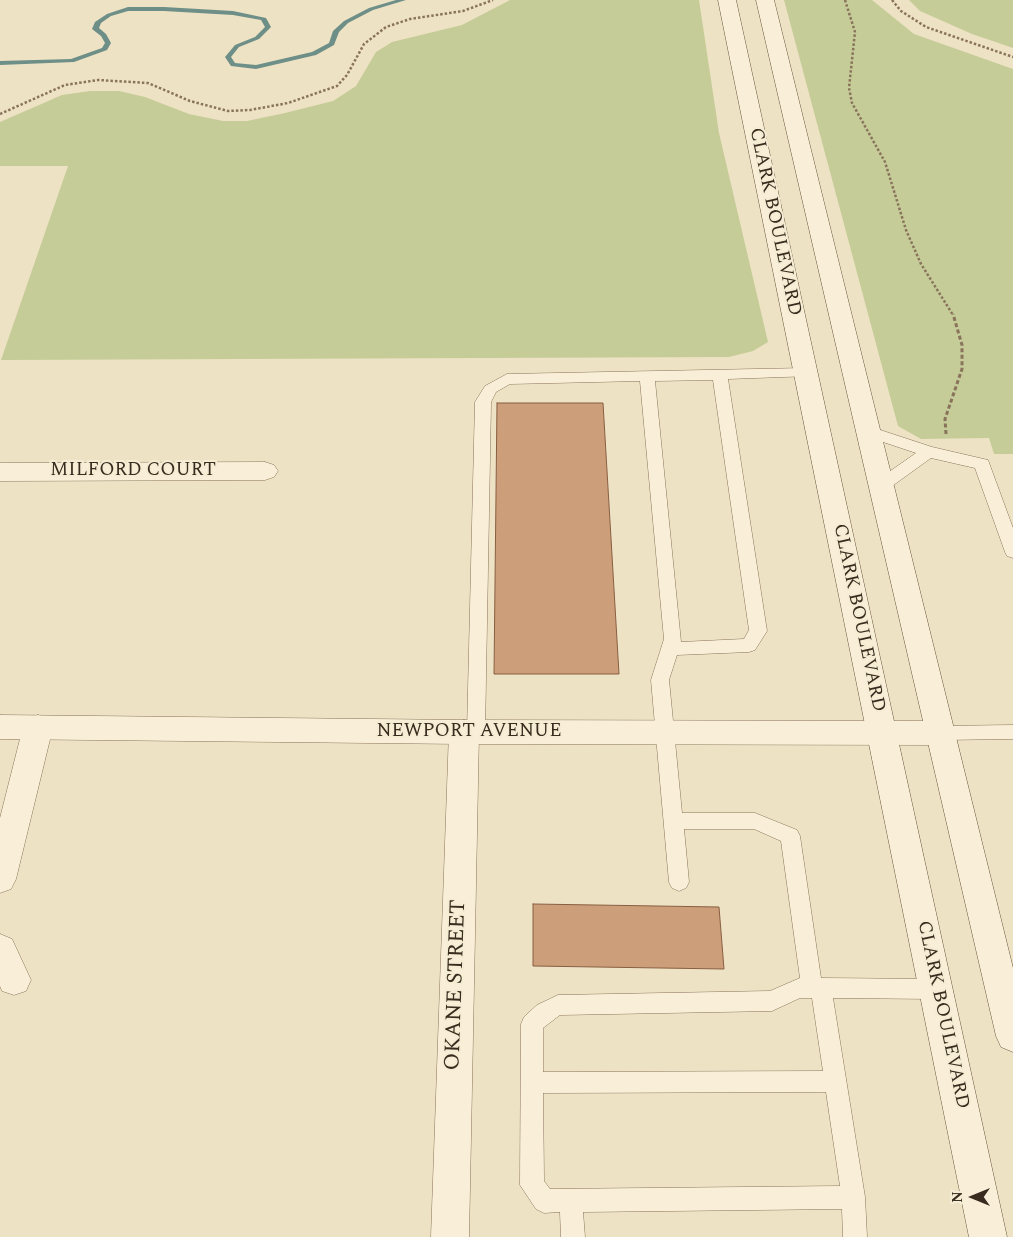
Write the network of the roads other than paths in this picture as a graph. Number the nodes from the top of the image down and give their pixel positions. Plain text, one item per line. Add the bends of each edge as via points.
1 (727, 0) edge
2 (766, 0) edge
3 (806, 373) junction
4 (720, 375) junction
5 (647, 376) junction
6 (868, 431) junction
7 (930, 452) junction
8 (265, 471) dead end
9 (0, 472) edge
10 (882, 485) junction
11 (1013, 552) edge
12 (670, 649) junction
13 (0, 727) edge
14 (38, 727) junction
15 (470, 732) junction
16 (1013, 732) edge
17 (665, 733) junction
18 (883, 733) junction
19 (939, 733) junction
20 (673, 821) junction
21 (0, 879) edge
22 (679, 882) dead end
23 (0, 950) edge
24 (14, 980) dead end
25 (816, 988) junction
26 (936, 989) junction
27 (1013, 1036) edge
28 (835, 1081) junction
29 (532, 1083) junction
30 (853, 1197) junction
31 (571, 1200) junction
32 (450, 1237) edge
33 (573, 1237) edge
34 (855, 1237) edge
35 (988, 1237) edge

1 - 3 main road, CLARK BOULEVARD
2 - 6 main road
3 - 4 lane
3 - 18 main road, CLARK BOULEVARD
4 - 5 lane
4 - 12 lane via 758,631 749,645
5 - 12 lane via 674,639
5 - 15 lane via 507,379 490,389 483,402
6 - 7 lane
6 - 10 main road
7 - 10 lane
7 - 11 lane via 982,464
8 - 9 main road, MILFORD COURT
10 - 19 main road
12 - 17 lane via 660,680
13 - 14 main road, NEWPORT AVENUE
14 - 15 main road, NEWPORT AVENUE
14 - 21 main road
15 - 17 main road, NEWPORT AVENUE
15 - 32 main road, OKANE STREET
16 - 19 lane
17 - 18 main road, NEWPORT AVENUE
17 - 20 lane
18 - 19 main road, NEWPORT AVENUE
18 - 26 main road, CLARK BOULEVARD
19 - 27 main road
20 - 22 lane
20 - 25 lane via 755,821 790,836
23 - 24 main road
25 - 26 lane
25 - 28 lane
25 - 29 lane via 798,988 772,1001 558,1005 532,1024
26 - 35 main road, CLARK BOULEVARD
28 - 29 lane
28 - 30 lane
29 - 31 lane via 532,1185 544,1201
30 - 31 lane
30 - 34 lane
31 - 33 lane

